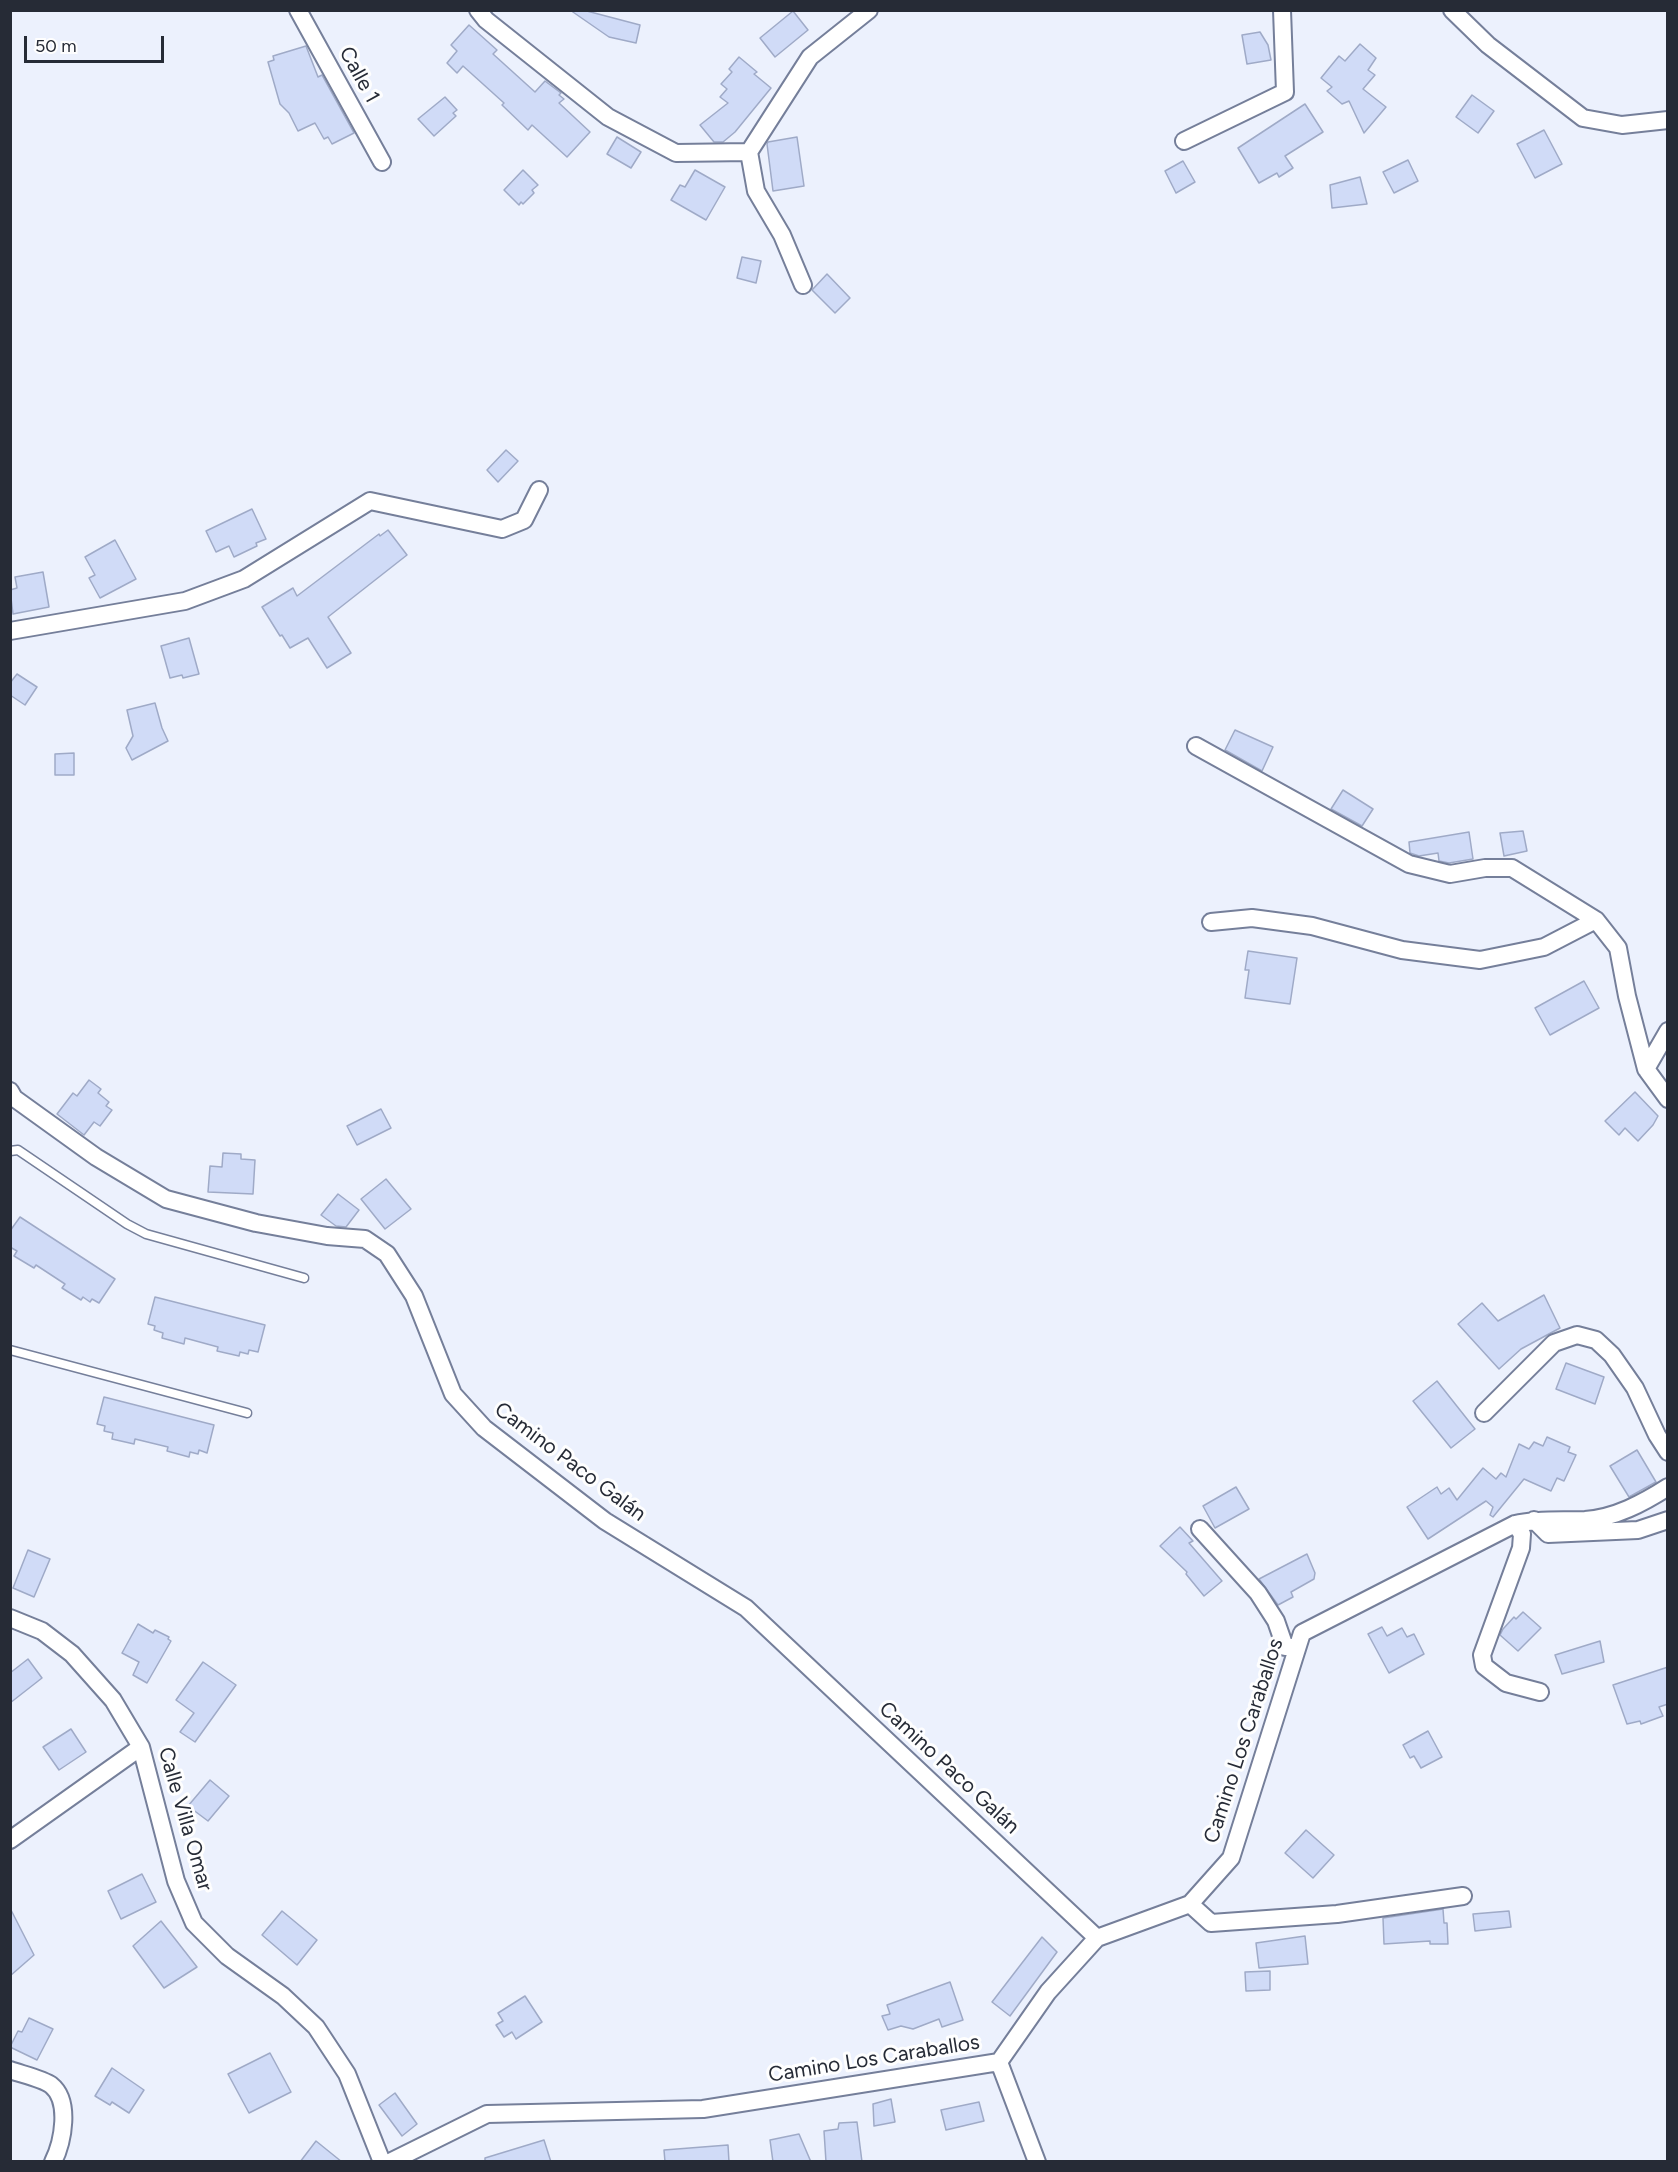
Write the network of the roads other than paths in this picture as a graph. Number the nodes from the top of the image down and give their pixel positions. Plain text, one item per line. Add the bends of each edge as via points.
1 (298, 10) edge
2 (478, 10) edge
3 (868, 10) edge
4 (1282, 10) edge
5 (1452, 10) edge
6 (1668, 120) edge
7 (1184, 141) dead end
8 (749, 152) junction
9 (382, 162) dead end
10 (804, 285) dead end
11 (539, 490) dead end
12 (10, 631) edge
13 (1196, 746) dead end
14 (1596, 920) junction
15 (1211, 922) dead end
16 (1668, 1031) edge
17 (1646, 1069) junction
18 (10, 1091) edge
19 (1668, 1099) edge
20 (10, 1151) edge
21 (304, 1278) dead end
22 (10, 1350) edge
23 (248, 1413) dead end
24 (1484, 1413) dead end
25 (1668, 1452) edge
26 (1668, 1486) edge
27 (1534, 1520) junction
28 (1668, 1520) edge
29 (1515, 1524) junction
30 (1200, 1529) dead end
31 (10, 1618) edge
32 (1298, 1647) junction
33 (1540, 1692) dead end
34 (141, 1747) junction
35 (10, 1840) edge
36 (1462, 1896) dead end
37 (1190, 1904) junction
38 (1096, 1938) junction
39 (999, 2062) junction
40 (10, 2070) edge
41 (53, 2162) edge
42 (382, 2162) edge
43 (390, 2162) edge
44 (1037, 2162) edge

1 - 9 street, Calle 1
2 - 8 street via 608,117 676,153
3 - 8 street via 810,57
4 - 7 street via 1286,92
5 - 6 street via 1488,45 1583,118 1622,125
8 - 10 street via 756,191 782,235
11 - 12 street via 524,520 502,529 370,501 244,579 185,601
13 - 14 street via 1409,864 1450,874 1512,868
14 - 15 street via 1544,947 1480,960 1402,950 1312,926 1252,918
14 - 17 street via 1618,948
16 - 17 street
17 - 19 street
18 - 38 street, Camino Paco Galán via 14,1098 96,1157 166,1199 256,1223 365,1239 387,1254 414,1296 453,1394 484,1428 605,1521 746,1608
20 - 21 lane via 18,1150 146,1234
22 - 23 lane
24 - 25 street via 1554,1343 1576,1335 1596,1340 1612,1355 1635,1388
26 - 27 street, Camino Los Caraballos via 1630,1509 1588,1520
27 - 28 street via 1548,1533 1638,1530
27 - 29 street, Camino Los Caraballos
29 - 32 street, Camino Los Caraballos via 1302,1633
29 - 33 street via 1522,1534 1521,1548 1482,1655 1484,1666 1506,1683
30 - 32 street via 1258,1593 1276,1621 1285,1647
31 - 34 street, Calle Villa Omar via 42,1632 72,1654 113,1700
32 - 37 street, Camino Los Caraballos via 1231,1858
34 - 35 street
34 - 42 street, Calle Villa Omar via 176,1881 194,1923 227,1956 283,1996 316,2027 347,2074
36 - 37 street via 1337,1914 1211,1923
37 - 38 street, Camino Los Caraballos
38 - 39 street, Camino Los Caraballos via 1048,1992
39 - 43 street, Camino Los Caraballos via 703,2109 487,2114
39 - 44 street
40 - 41 street via 51,2085 60,2099 63,2136

